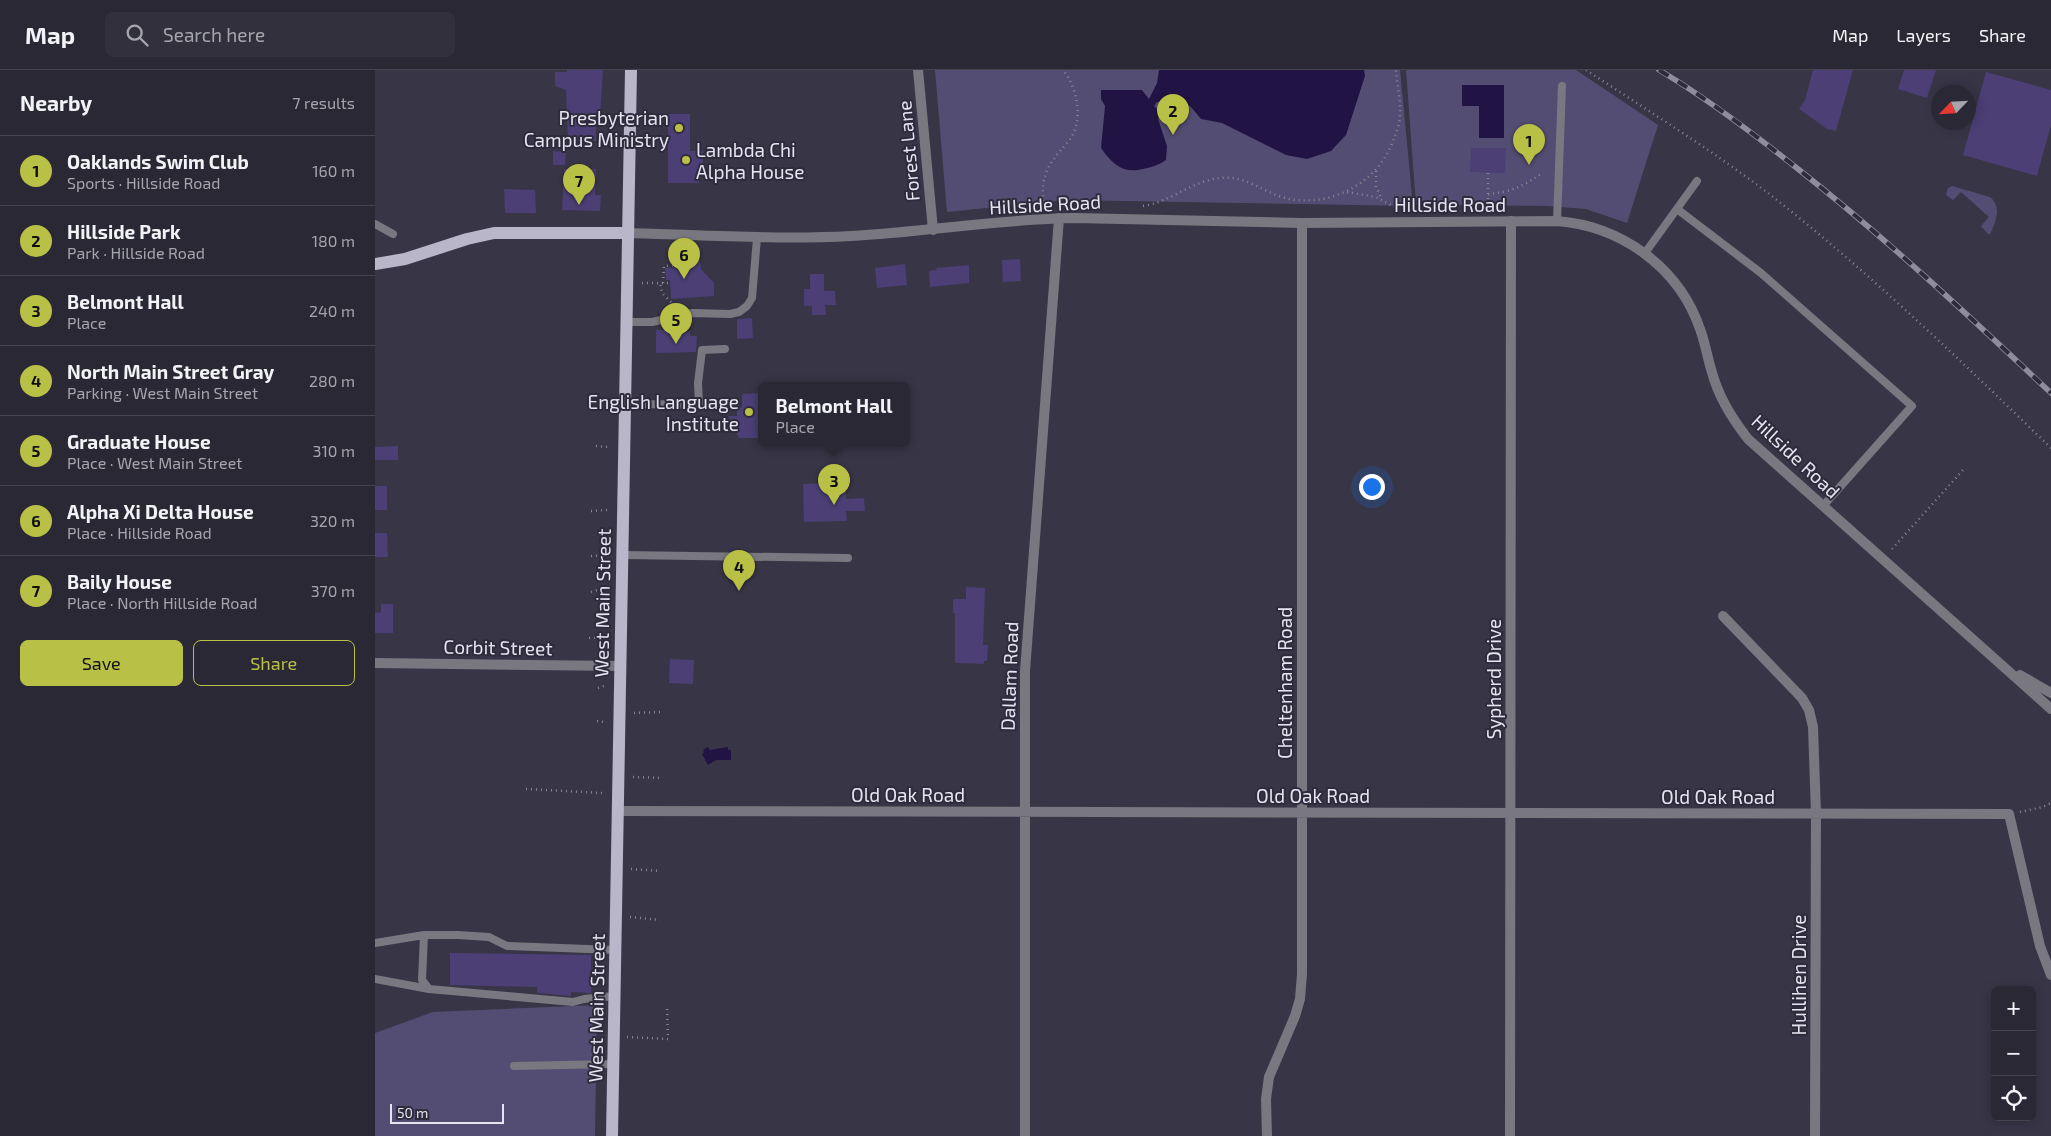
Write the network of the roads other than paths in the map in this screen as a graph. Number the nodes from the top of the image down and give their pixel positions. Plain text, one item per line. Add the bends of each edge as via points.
1 (631, 70) edge
2 (918, 70) edge
3 (1562, 86) dead end
4 (1697, 181) dead end
5 (1677, 209) junction
6 (1059, 218) junction
7 (1511, 221) junction
8 (1557, 221) junction
9 (1302, 223) junction
10 (375, 224) edge
11 (933, 230) junction
12 (627, 233) junction
13 (393, 234) dead end
14 (757, 238) junction
15 (1645, 253) junction
16 (375, 264) edge
17 (626, 322) junction
18 (725, 349) dead end
19 (624, 404) junction
20 (699, 405) junction
21 (735, 405) dead end
22 (1823, 506) junction
23 (622, 555) junction
24 (848, 558) dead end
25 (1723, 616) dead end
26 (375, 663) edge
27 (2002, 665) junction
28 (620, 666) junction
29 (2051, 693) edge
30 (2051, 709) edge
31 (617, 811) junction
32 (1024, 812) junction
33 (1302, 812) junction
34 (1510, 813) junction
35 (1816, 814) junction
36 (424, 935) junction
37 (375, 942) edge
38 (615, 950) junction
39 (2051, 975) edge
40 (375, 979) edge
41 (429, 989) junction
42 (614, 996) junction
43 (613, 1064) junction
44 (514, 1066) dead end
45 (612, 1136) edge
46 (1025, 1136) edge
47 (1267, 1136) edge
48 (1510, 1136) edge
49 (1815, 1136) edge

1 - 12 main road, West Main Street
2 - 11 street, Forest Lane
3 - 8 lane
4 - 5 lane
5 - 15 lane
5 - 22 lane via 1761,273 1912,406
6 - 9 street, Hillside Road
6 - 11 street, Hillside Road
6 - 32 street, Dallam Road via 1027,638
7 - 8 street, Hillside Road
7 - 9 street, Hillside Road
7 - 34 street, Sypherd Drive
8 - 15 street, Hillside Road via 1597,229 1633,244
9 - 33 street, Cheltenham Road
10 - 13 lane
11 - 14 street, Hillside Road
12 - 14 street, Hillside Road
12 - 16 main road via 494,233
12 - 17 main road, West Main Street
14 - 17 lane via 752,298 739,312 693,313 652,322
15 - 22 street, Hillside Road via 1670,277 1693,311 1716,386 1732,418 1754,444
17 - 19 main road, West Main Street
18 - 20 lane via 702,350
19 - 20 lane
19 - 23 main road, West Main Street
20 - 21 lane
22 - 27 street, Hillside Road
23 - 24 lane
23 - 28 main road, West Main Street
25 - 35 street, Hullihen Drive via 1803,698 1809,710 1813,727
26 - 28 street, Corbit Street
27 - 29 street
27 - 30 street, Hillside Road
28 - 31 main road, West Main Street
31 - 32 street, Old Oak Road
31 - 38 main road, West Main Street
32 - 33 street, Old Oak Road
32 - 46 street, Dallam Road
33 - 34 street, Old Oak Road
33 - 47 street, Cheltenham Road via 1300,999 1269,1077
34 - 35 street, Old Oak Road
34 - 48 street, Sypherd Drive
35 - 39 street, Old Oak Road via 2009,814 2040,946
35 - 49 street, Hullihen Drive
36 - 37 lane
36 - 38 lane via 489,937 507,946
36 - 41 lane via 422,980
38 - 42 main road, West Main Street
40 - 41 lane
41 - 42 lane via 573,1002
42 - 43 main road, West Main Street
43 - 44 lane
43 - 45 main road, West Main Street

